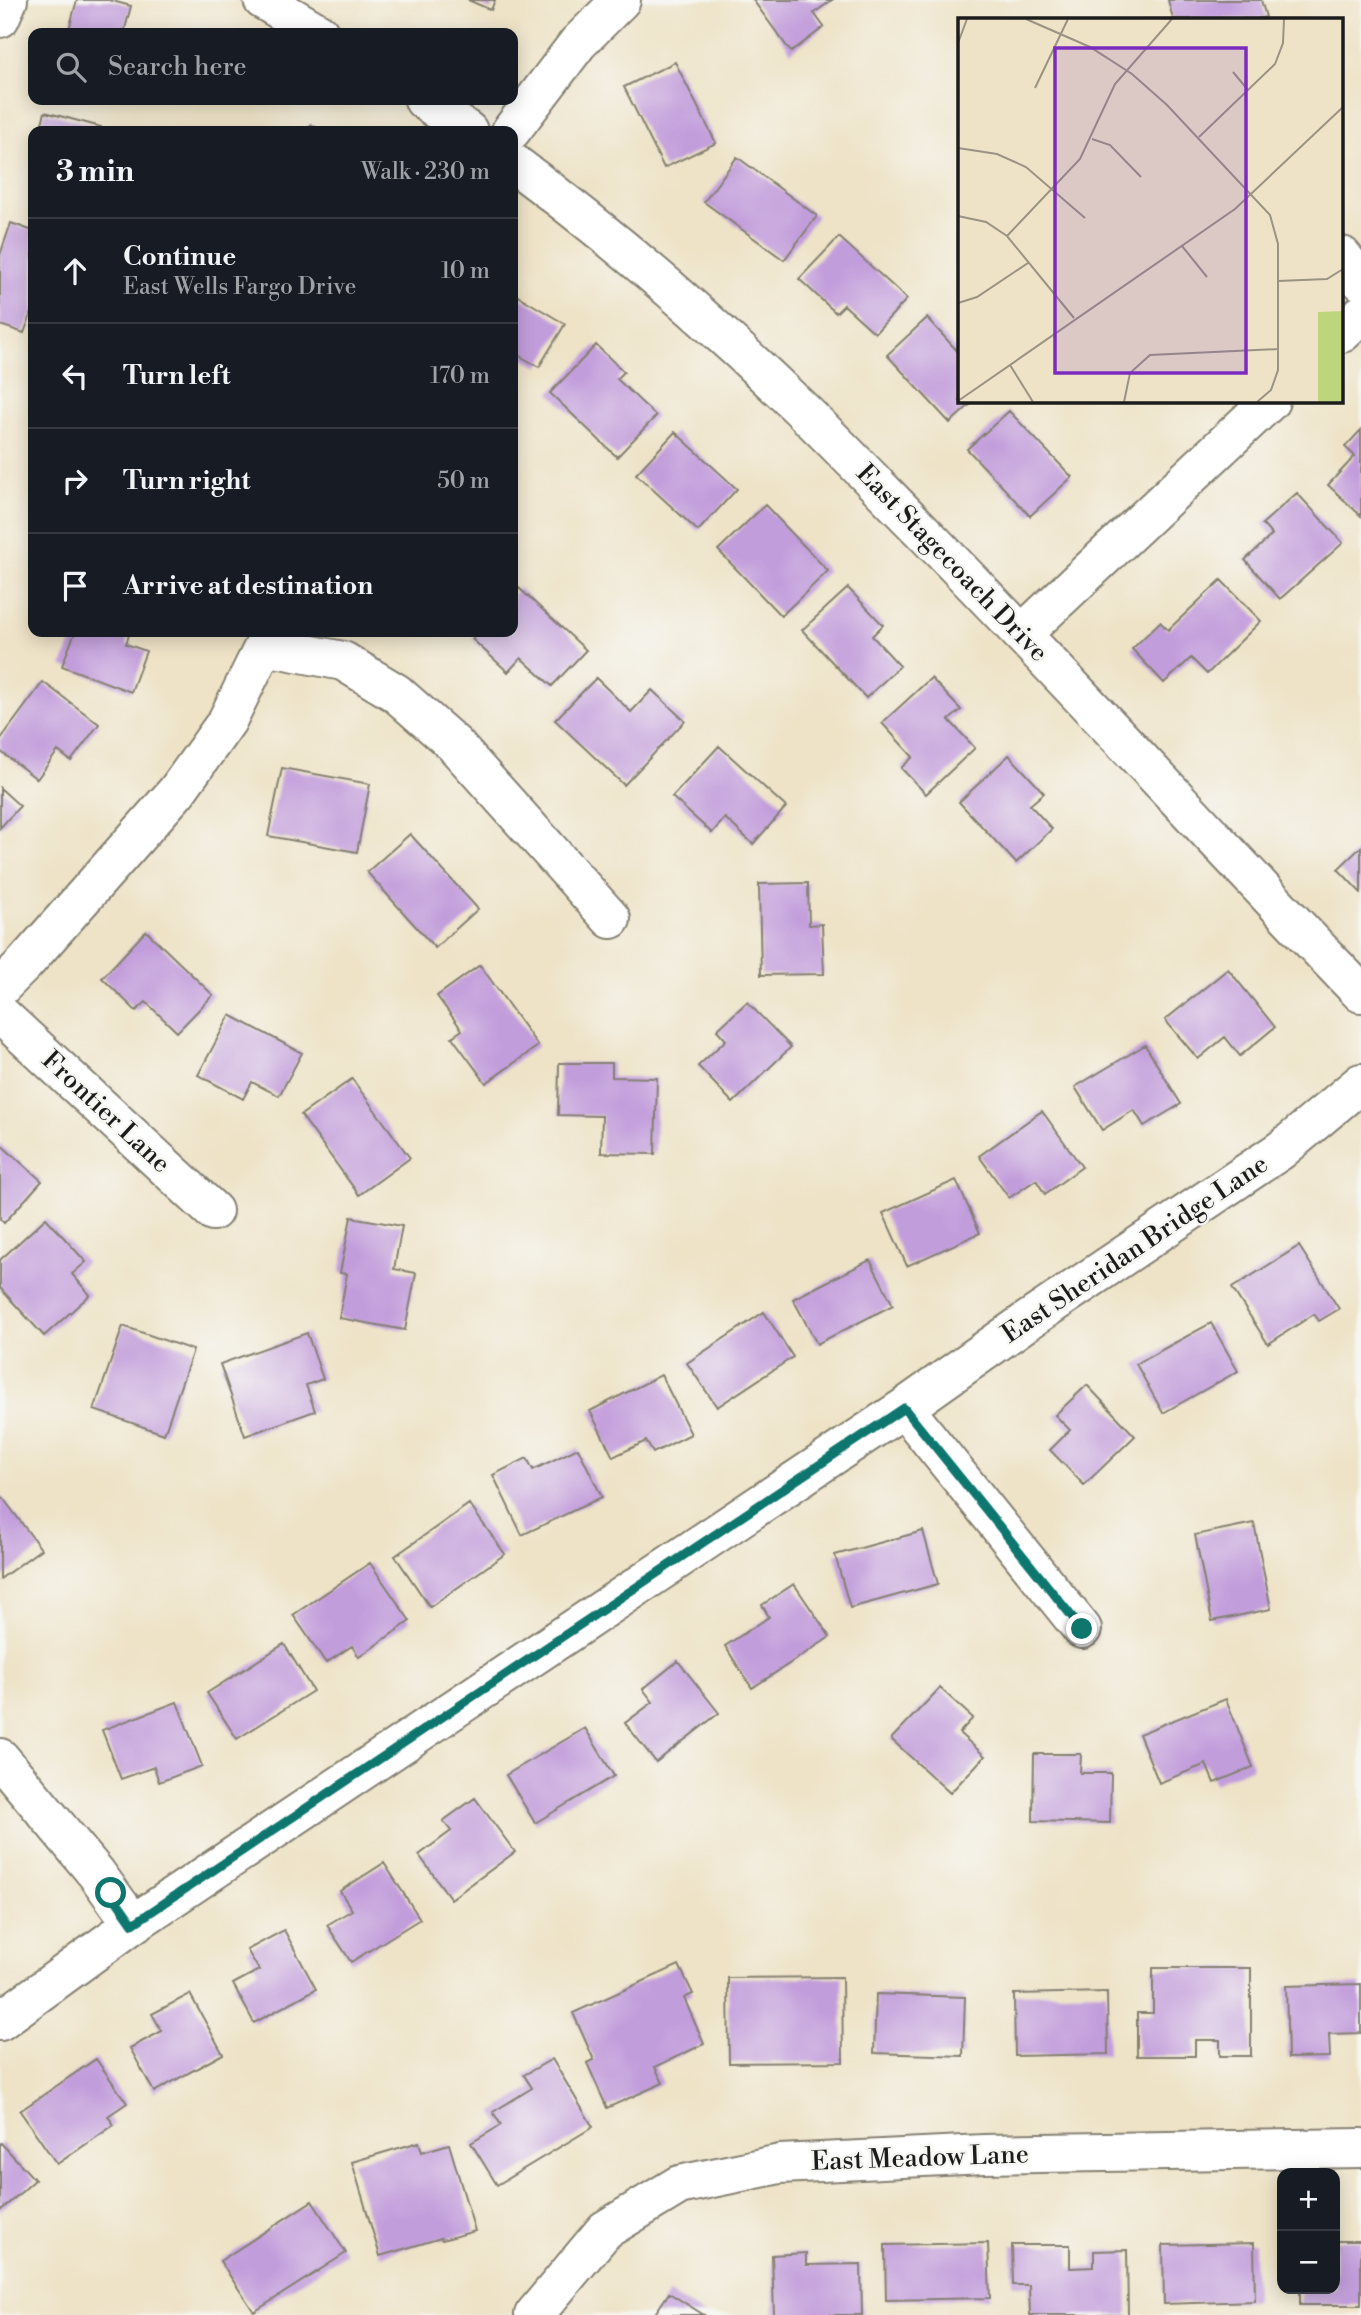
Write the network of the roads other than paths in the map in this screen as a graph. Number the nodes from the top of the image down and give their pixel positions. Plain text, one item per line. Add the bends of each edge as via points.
1 (8, 0) edge
2 (263, 0) edge
3 (621, 0) edge
4 (0, 18) edge
5 (310, 28) edge
6 (431, 105) edge
7 (461, 126) edge
8 (515, 126) edge
9 (518, 167) edge
10 (1344, 259) edge
11 (1361, 281) edge
12 (1361, 315) edge
13 (1344, 331) edge
14 (1269, 402) edge
15 (1022, 634) junction
16 (268, 639) edge
17 (611, 919) dead end
18 (0, 988) edge
19 (1361, 993) edge
20 (0, 1014) edge
21 (1361, 1083) edge
22 (213, 1210) dead end
23 (904, 1408) junction
24 (1082, 1629) dead end
25 (0, 1758) edge
26 (133, 1924) junction
27 (0, 2021) edge
28 (1361, 2148) edge
29 (534, 2315) edge

1 - 4 street
2 - 5 street
3 - 8 street via 578,43
6 - 7 street
9 - 15 street, East Stagecoach Drive via 707,320 802,409
10 - 11 street
12 - 13 street
14 - 15 street
15 - 19 street, East Stagecoach Drive
16 - 17 street via 343,661 396,693 454,744
16 - 18 street via 227,721 177,791
20 - 22 street, Frontier Lane
21 - 23 street, East Sheridan Bridge Lane via 1281,1150
23 - 24 street
23 - 26 street, East Sheridan Bridge Lane
25 - 26 street via 96,1872
26 - 27 street, East Sheridan Bridge Lane
28 - 29 street, East Meadow Lane via 984,2154 780,2164 679,2185 605,2230

